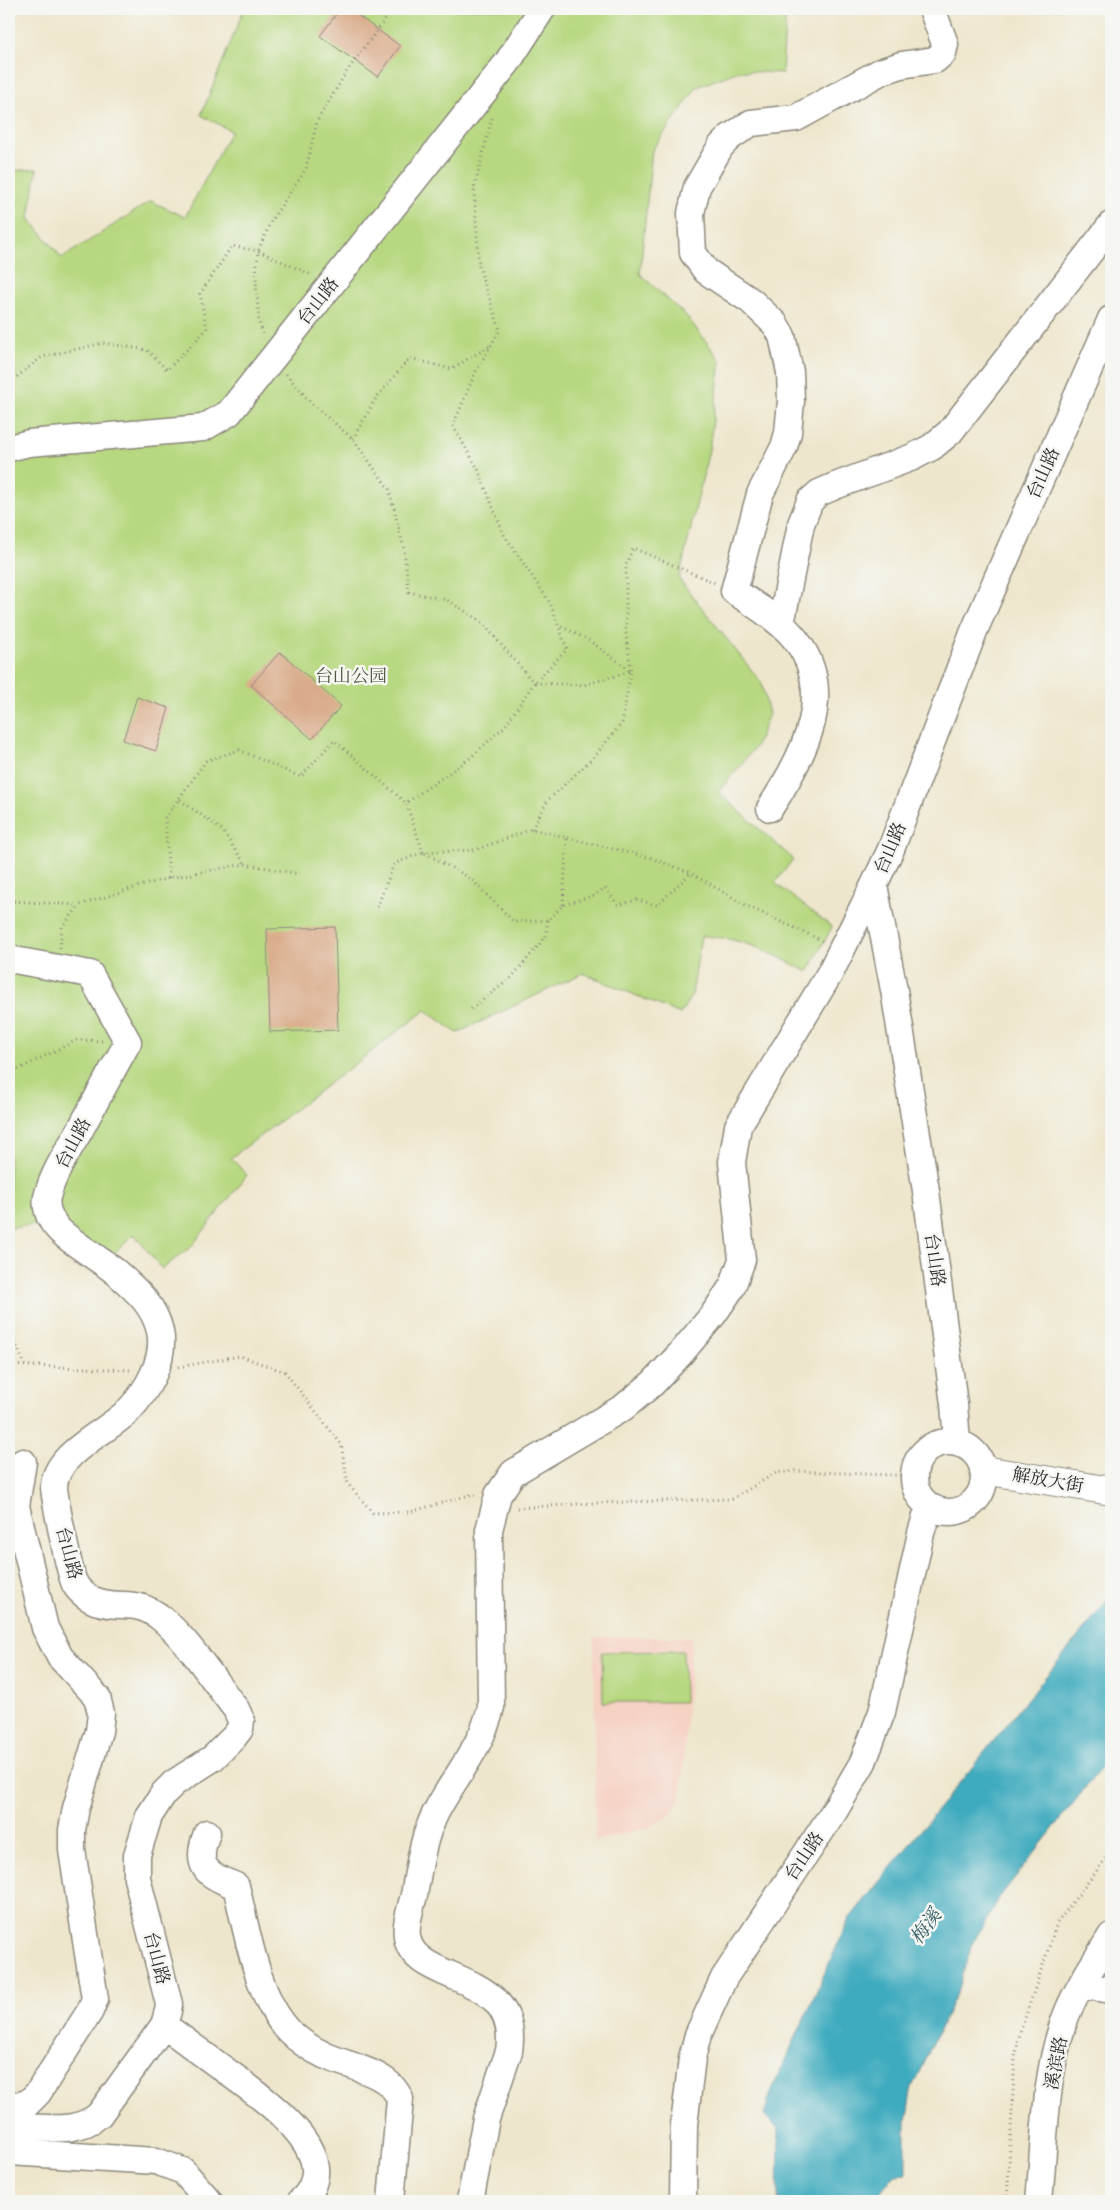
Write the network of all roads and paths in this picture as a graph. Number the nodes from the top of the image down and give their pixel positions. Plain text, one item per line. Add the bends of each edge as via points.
1 (393, 9) edge
2 (542, 9) edge
3 (932, 9) edge
4 (494, 112) dead end
5 (1111, 225) edge
6 (258, 250) junction
7 (332, 284) junction
8 (1111, 319) edge
9 (491, 346) junction
10 (273, 358) junction
11 (9, 383) edge
12 (353, 440) junction
13 (9, 448) edge
14 (734, 592) junction
15 (781, 624) junction
16 (558, 625) junction
17 (630, 671) junction
18 (534, 683) junction
19 (180, 800) junction
20 (406, 803) junction
21 (770, 808) dead end
22 (532, 829) junction
23 (567, 837) junction
24 (424, 852) junction
25 (245, 864) junction
26 (691, 873) junction
27 (300, 874) dead end
28 (169, 878) junction
29 (874, 885) junction
30 (9, 901) edge
31 (80, 905) junction
32 (563, 905) junction
33 (377, 907) dead end
34 (548, 920) junction
35 (841, 949) junction
36 (9, 959) edge
37 (56, 968) junction
38 (471, 1009) dead end
39 (128, 1042) junction
40 (9, 1074) edge
41 (9, 1328) edge
42 (9, 1365) edge
43 (25, 1365) junction
44 (155, 1371) junction
45 (957, 1442) junction
46 (23, 1462) dead end
47 (914, 1476) junction
48 (984, 1476) junction
49 (1111, 1497) edge
50 (494, 1505) junction
51 (929, 1506) junction
52 (207, 1833) dead end
53 (1111, 1852) edge
54 (1111, 1936) edge
55 (1081, 1985) junction
56 (1111, 1990) edge
57 (164, 2025) junction
58 (9, 2105) edge
59 (9, 2128) edge
60 (9, 2152) edge
61 (209, 2201) edge
62 (300, 2201) edge
63 (391, 2201) edge
64 (470, 2201) edge
65 (683, 2201) edge
66 (1007, 2201) edge
67 (1039, 2201) edge

1 - 6 path via 346,71 317,121 306,169 271,221
2 - 7 street, 台山路 via 507,63
3 - 14 street via 945,44 943,54 935,60 880,72 796,118 751,123 721,146 697,188 691,213 693,253 706,271 751,301 775,324 782,336 790,372 788,434 760,494
4 - 9 path via 474,189 479,267 500,330
5 - 15 street via 950,432 932,448 835,486 810,501 801,524
6 - 7 path
6 - 10 path via 258,322
6 - 11 path via 232,246 200,294 207,329 167,370 147,350 103,343 42,358
7 - 10 street, 台山路
8 - 29 street, 台山路 via 974,631 891,849
9 - 12 path via 451,369 410,358 376,398
9 - 16 path via 475,373 454,426 478,469 503,533 550,602
10 - 12 path via 311,403
10 - 13 street, 台山路 via 229,412 203,428 29,443
12 - 18 path via 389,489 404,549 409,592 446,600 481,621
14 - 15 street
14 - 17 path via 633,548 626,565 626,634
15 - 21 street via 804,656 816,700 814,716 795,770
16 - 17 path via 587,639
16 - 18 path via 567,649
17 - 18 path via 584,685
17 - 22 path via 622,724 593,758 548,800
18 - 20 path via 505,726 469,759
19 - 20 path via 206,761 239,750 301,777 334,740
19 - 25 path via 222,830
19 - 28 path via 165,818
20 - 24 path
22 - 23 path
22 - 24 path via 475,850
23 - 26 path via 651,858
23 - 32 path
24 - 33 path via 394,864
24 - 34 path via 470,878 514,922
25 - 27 path
25 - 28 path
26 - 32 path via 658,905 637,900 618,905 605,888
26 - 35 path via 746,906
28 - 31 path
29 - 35 street
29 - 45 street, 台山路 via 926,1192
30 - 31 path
31 - 37 path via 62,928
32 - 34 path
34 - 38 path via 545,938 512,978
35 - 50 street via 738,1126 732,1162 742,1260 724,1301 646,1389 624,1407 513,1473
36 - 37 street
37 - 39 street via 90,974
39 - 40 path via 77,1040
39 - 44 street, 台山路 via 59,1167 47,1198 49,1215 56,1228 102,1261 140,1294 153,1310 161,1350
41 - 43 path
42 - 43 path
43 - 44 path
44 - 50 path via 240,1356 285,1372 341,1444 348,1484 373,1512 410,1512 473,1494
44 - 57 street, 台山路 via 129,1410 70,1456 59,1469 54,1485 74,1584 86,1596 99,1602 126,1603 159,1616 236,1709 241,1720 240,1729 226,1747 164,1793 149,1816 137,1855 139,1888 169,2004
45 - 47 street via 940,1442 930,1447 916,1464
45 - 48 street via 980,1459
46 - 58 street via 16,1506 45,1628 60,1657 97,1697 101,1713 72,1830 72,1850 95,1999 38,2093 27,2104
47 - 50 path via 794,1471 776,1473 732,1499 593,1503 526,1510
47 - 51 street via 918,1492
48 - 49 main road, 解放大街
48 - 51 street via 981,1492 964,1509 940,1511
50 - 64 street via 489,1543 491,1707 483,1732 428,1829 406,1928 409,1946 422,1960 493,1998 508,2017 509,2050 486,2120
51 - 65 street, 台山路 via 882,1712 863,1762 724,1978 700,2028 692,2058 684,2125
52 - 63 street via 201,1847 202,1860 213,1877 236,1886 264,1990 275,2014 303,2043 324,2055 377,2075 397,2089 400,2099
53 - 66 path via 1057,1923 1020,2033 1015,2057
54 - 55 street, 溪滨路
55 - 56 street
55 - 67 street, 溪滨路 via 1065,2018 1054,2062
57 - 59 street, 台山路 via 99,2115 89,2124 60,2128
57 - 62 street via 275,2107 298,2133 314,2159 315,2168 312,2189
60 - 61 street via 145,2159 164,2163 183,2171

